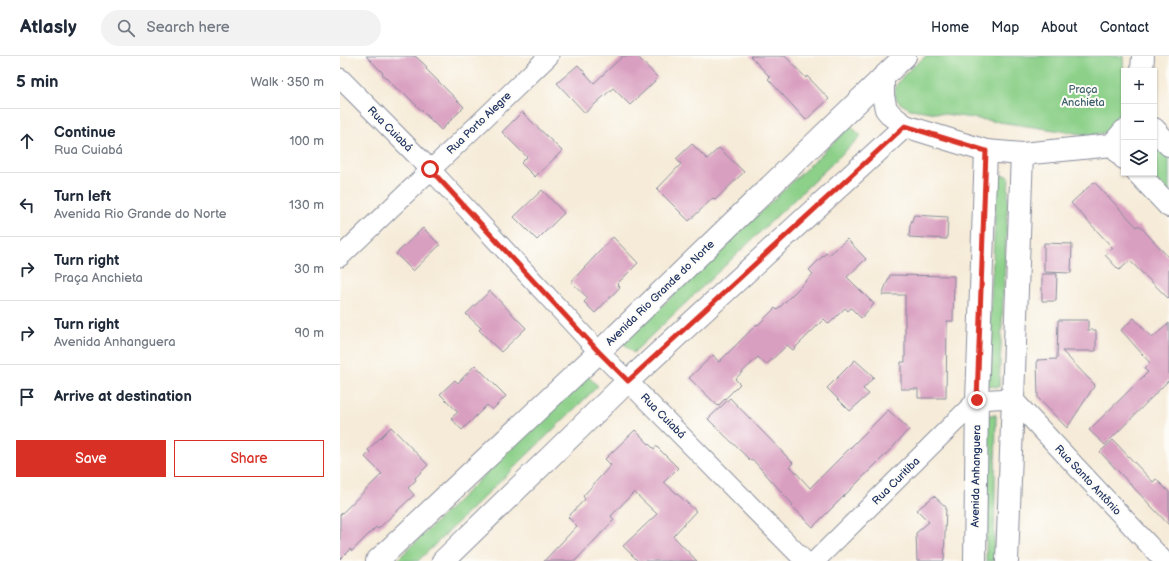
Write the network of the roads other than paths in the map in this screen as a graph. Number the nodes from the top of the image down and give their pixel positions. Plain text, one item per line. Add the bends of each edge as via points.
1 (549, 56) edge
2 (905, 56) edge
3 (1143, 56) edge
4 (1142, 68) edge
5 (883, 77) junction
6 (340, 78) edge
7 (905, 126) junction
8 (1157, 133) edge
9 (1120, 145) edge
10 (1169, 145) edge
11 (986, 151) junction
12 (1022, 154) junction
13 (430, 169) junction
14 (1141, 176) edge
15 (1169, 206) edge
16 (340, 257) edge
17 (599, 352) junction
18 (628, 381) junction
19 (1012, 398) junction
20 (977, 400) junction
21 (377, 561) edge
22 (443, 561) edge
23 (805, 561) edge
24 (815, 561) edge
25 (976, 561) edge
26 (1007, 561) edge
27 (1164, 561) edge

1 - 13 street, Rua Porto Alegre
2 - 5 main road, Avenida Rio Grande do Norte
3 - 4 main road
5 - 7 main road via 886,109
5 - 17 main road, Avenida Rio Grande do Norte
6 - 13 street, Rua Cuiabá
7 - 11 main road
7 - 18 main road
8 - 10 main road
9 - 12 main road
11 - 12 main road
11 - 20 main road, Avenida Anhanguera
12 - 19 main road
13 - 16 street, Rua Porto Alegre
13 - 17 street, Rua Cuiabá
14 - 15 main road
17 - 18 street, Rua Cuiabá
17 - 21 main road, Avenida Rio Grande do Norte
18 - 22 main road
18 - 23 street, Rua Cuiabá
19 - 20 street
19 - 26 main road
19 - 27 street, Rua Santo Antônio
20 - 24 street, Rua Curitiba
20 - 25 main road, Avenida Anhanguera

